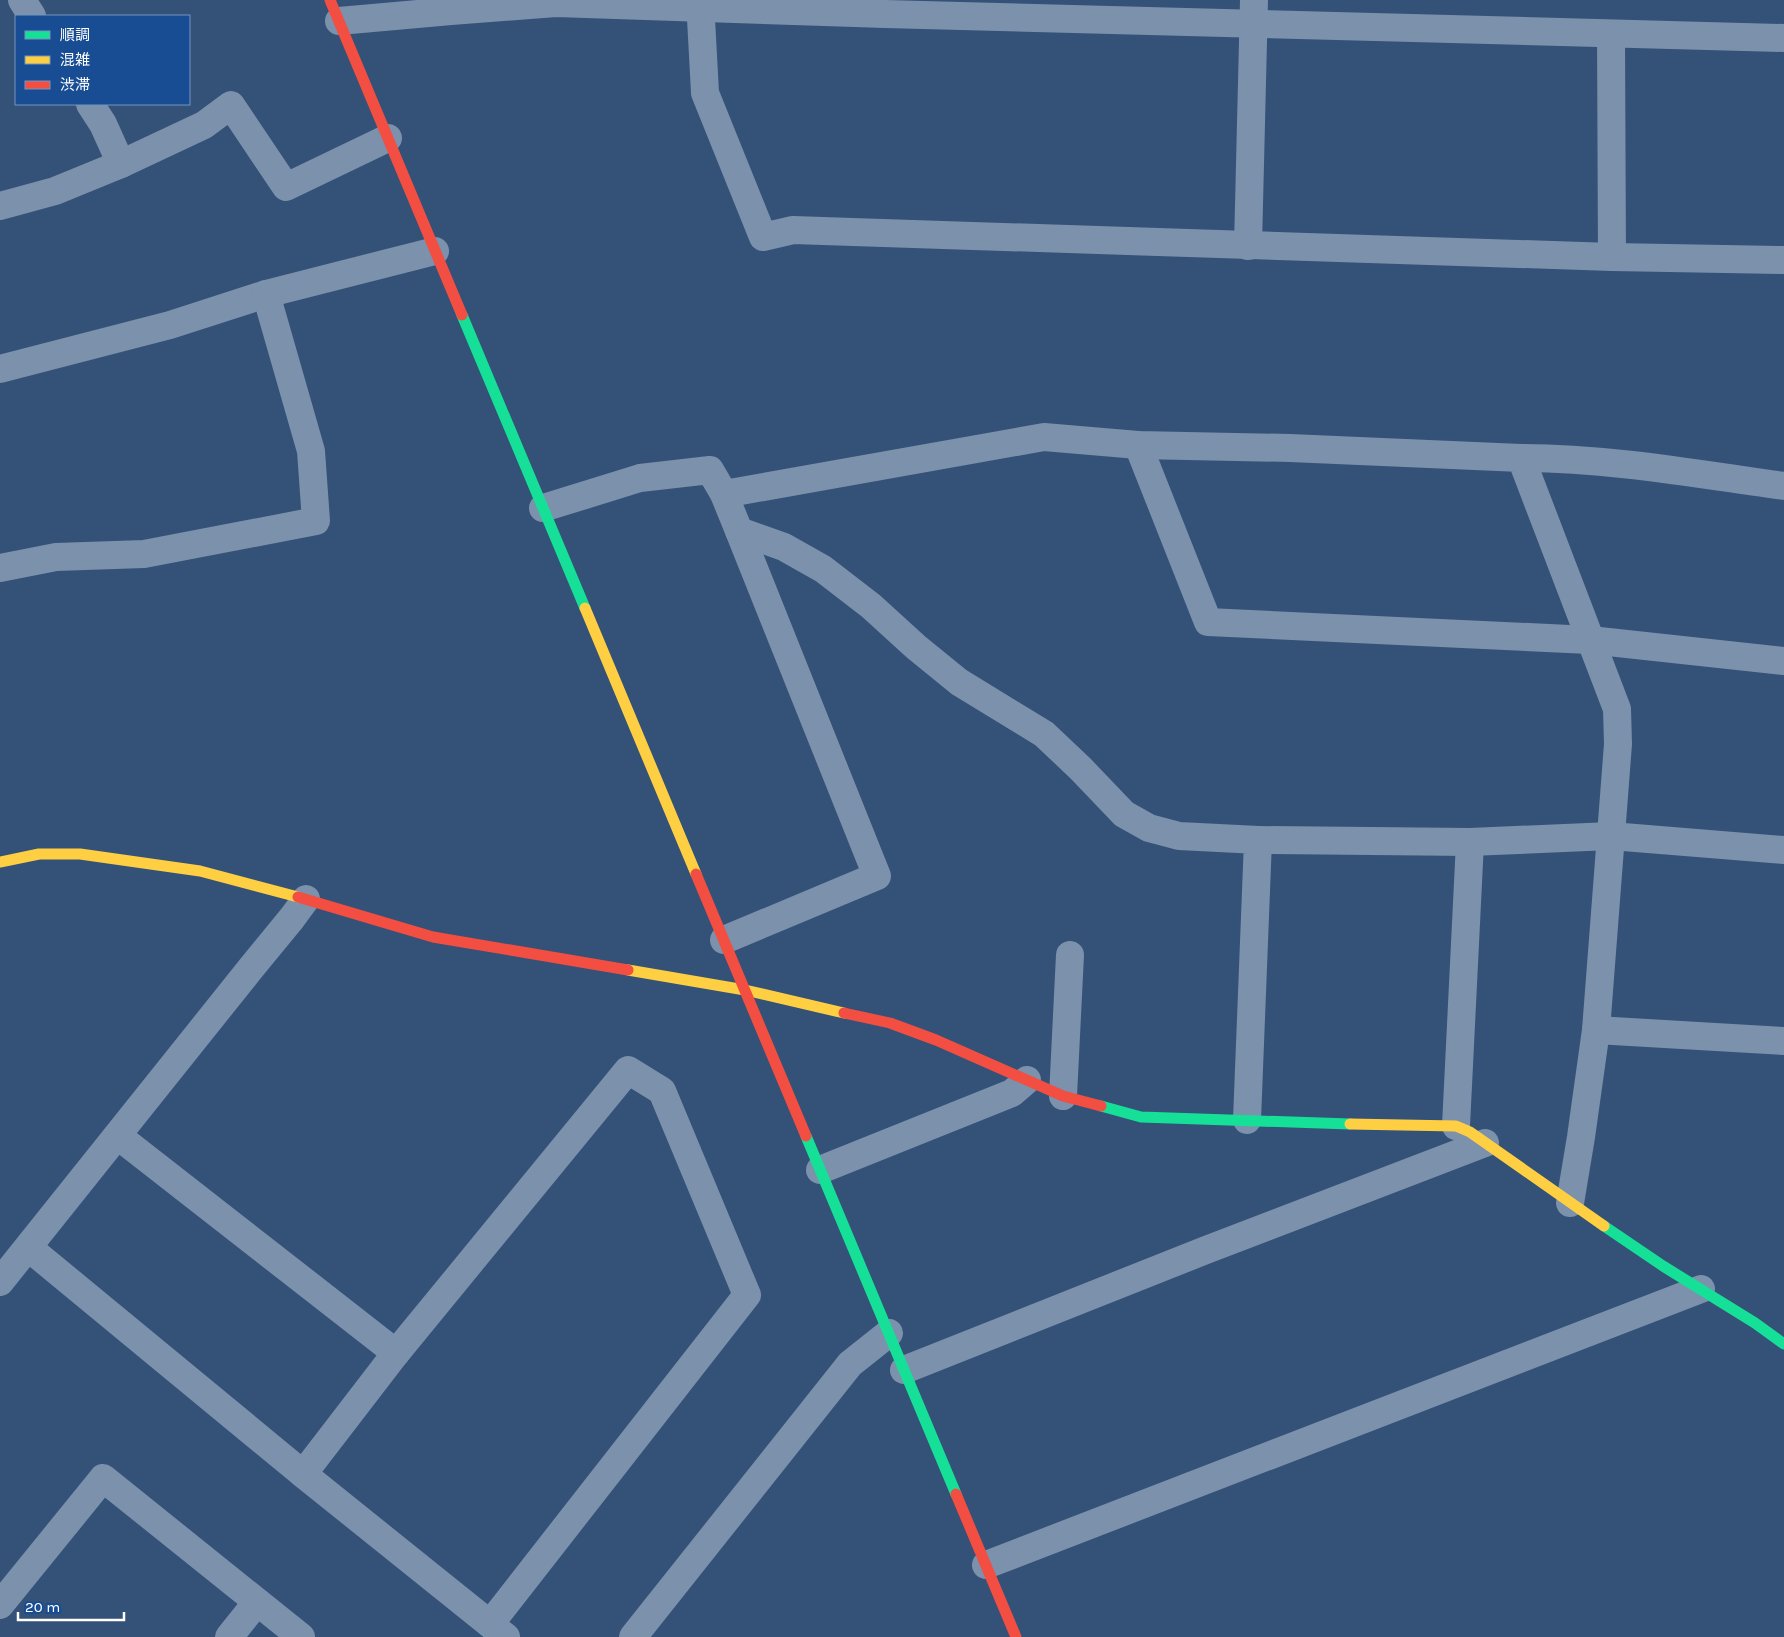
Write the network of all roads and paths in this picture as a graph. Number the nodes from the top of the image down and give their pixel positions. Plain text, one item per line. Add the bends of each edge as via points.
1 (22, 0) edge
2 (700, 4) edge
3 (450, 5) edge
4 (885, 7) edge
5 (1069, 9) edge
6 (335, 11) edge
7 (1254, 12) edge
8 (31, 15) edge
9 (1611, 34) junction
10 (1784, 38) edge
11 (91, 105) edge
12 (388, 138) junction
13 (120, 164) junction
14 (0, 206) edge
15 (1248, 246) junction
16 (435, 251) junction
17 (1612, 257) junction
18 (1784, 260) edge
19 (266, 294) junction
20 (0, 369) edge
21 (1138, 445) junction
22 (1521, 458) junction
23 (1784, 486) edge
24 (724, 494) junction
25 (543, 508) junction
26 (739, 531) junction
27 (0, 568) edge
28 (1590, 640) junction
29 (1784, 661) edge
30 (1611, 836) junction
31 (1258, 840) junction
32 (1470, 842) junction
33 (1784, 850) edge
34 (0, 862) edge
35 (306, 899) junction
36 (724, 940) junction
37 (1070, 954) dead end
38 (745, 990) junction
39 (1596, 1030) junction
40 (1784, 1042) edge
41 (1027, 1080) junction
42 (1063, 1096) junction
43 (1247, 1120) junction
44 (1456, 1126) junction
45 (118, 1136) junction
46 (1485, 1143) junction
47 (820, 1170) junction
48 (1570, 1203) junction
49 (29, 1248) junction
50 (0, 1282) edge
51 (1701, 1289) junction
52 (889, 1333) junction
53 (1784, 1344) edge
54 (396, 1353) junction
55 (904, 1370) junction
56 (303, 1474) junction
57 (986, 1565) junction
58 (257, 1602) junction
59 (0, 1605) edge
60 (498, 1630) edge
61 (229, 1637) edge
62 (301, 1637) edge
63 (633, 1637) edge
64 (1016, 1637) edge

1 - 8 street
2 - 3 street
2 - 4 street
2 - 15 street via 705,93 763,237 793,230
3 - 6 street
4 - 5 street
5 - 7 street
6 - 12 street
7 - 9 street
7 - 15 street
9 - 10 street
9 - 17 street
11 - 13 street via 103,124
12 - 13 street via 286,187 231,105 204,125
12 - 16 street
13 - 14 street via 54,191
15 - 17 street
16 - 19 street
16 - 25 street
17 - 18 street
19 - 20 street via 170,325
19 - 27 street via 311,451 316,521 144,554 56,557
21 - 22 street
21 - 24 street via 1044,437
21 - 28 street via 1208,622
22 - 23 street via 1648,467
22 - 28 street
24 - 25 street via 710,470 640,478
24 - 26 street
25 - 36 street
26 - 31 street via 784,546 823,569 959,682 1044,734 1124,814 1149,828 1179,836
26 - 36 street via 877,876
28 - 29 street
28 - 30 street via 1617,709 1618,744
30 - 32 street
30 - 33 street
30 - 39 street
31 - 32 street
31 - 43 street
32 - 44 street
34 - 35 street via 39,854 80,854 200,871
35 - 38 street via 433,936
35 - 45 street
36 - 38 street
37 - 42 street
38 - 41 street via 890,1023
38 - 47 street
39 - 40 street
39 - 48 street
41 - 42 street
41 - 47 street via 1012,1093
42 - 43 street via 1142,1116
43 - 44 street
44 - 46 street
45 - 49 street
45 - 54 street
46 - 48 street
46 - 55 street
47 - 52 street
48 - 51 street
49 - 50 street
49 - 56 street
51 - 53 street
51 - 57 street
52 - 55 street
52 - 63 street via 850,1364
54 - 56 street
54 - 60 street via 628,1070 662,1091 747,1295
55 - 57 street
56 - 60 street
57 - 64 street
58 - 59 street via 103,1478
58 - 61 street
58 - 62 street

